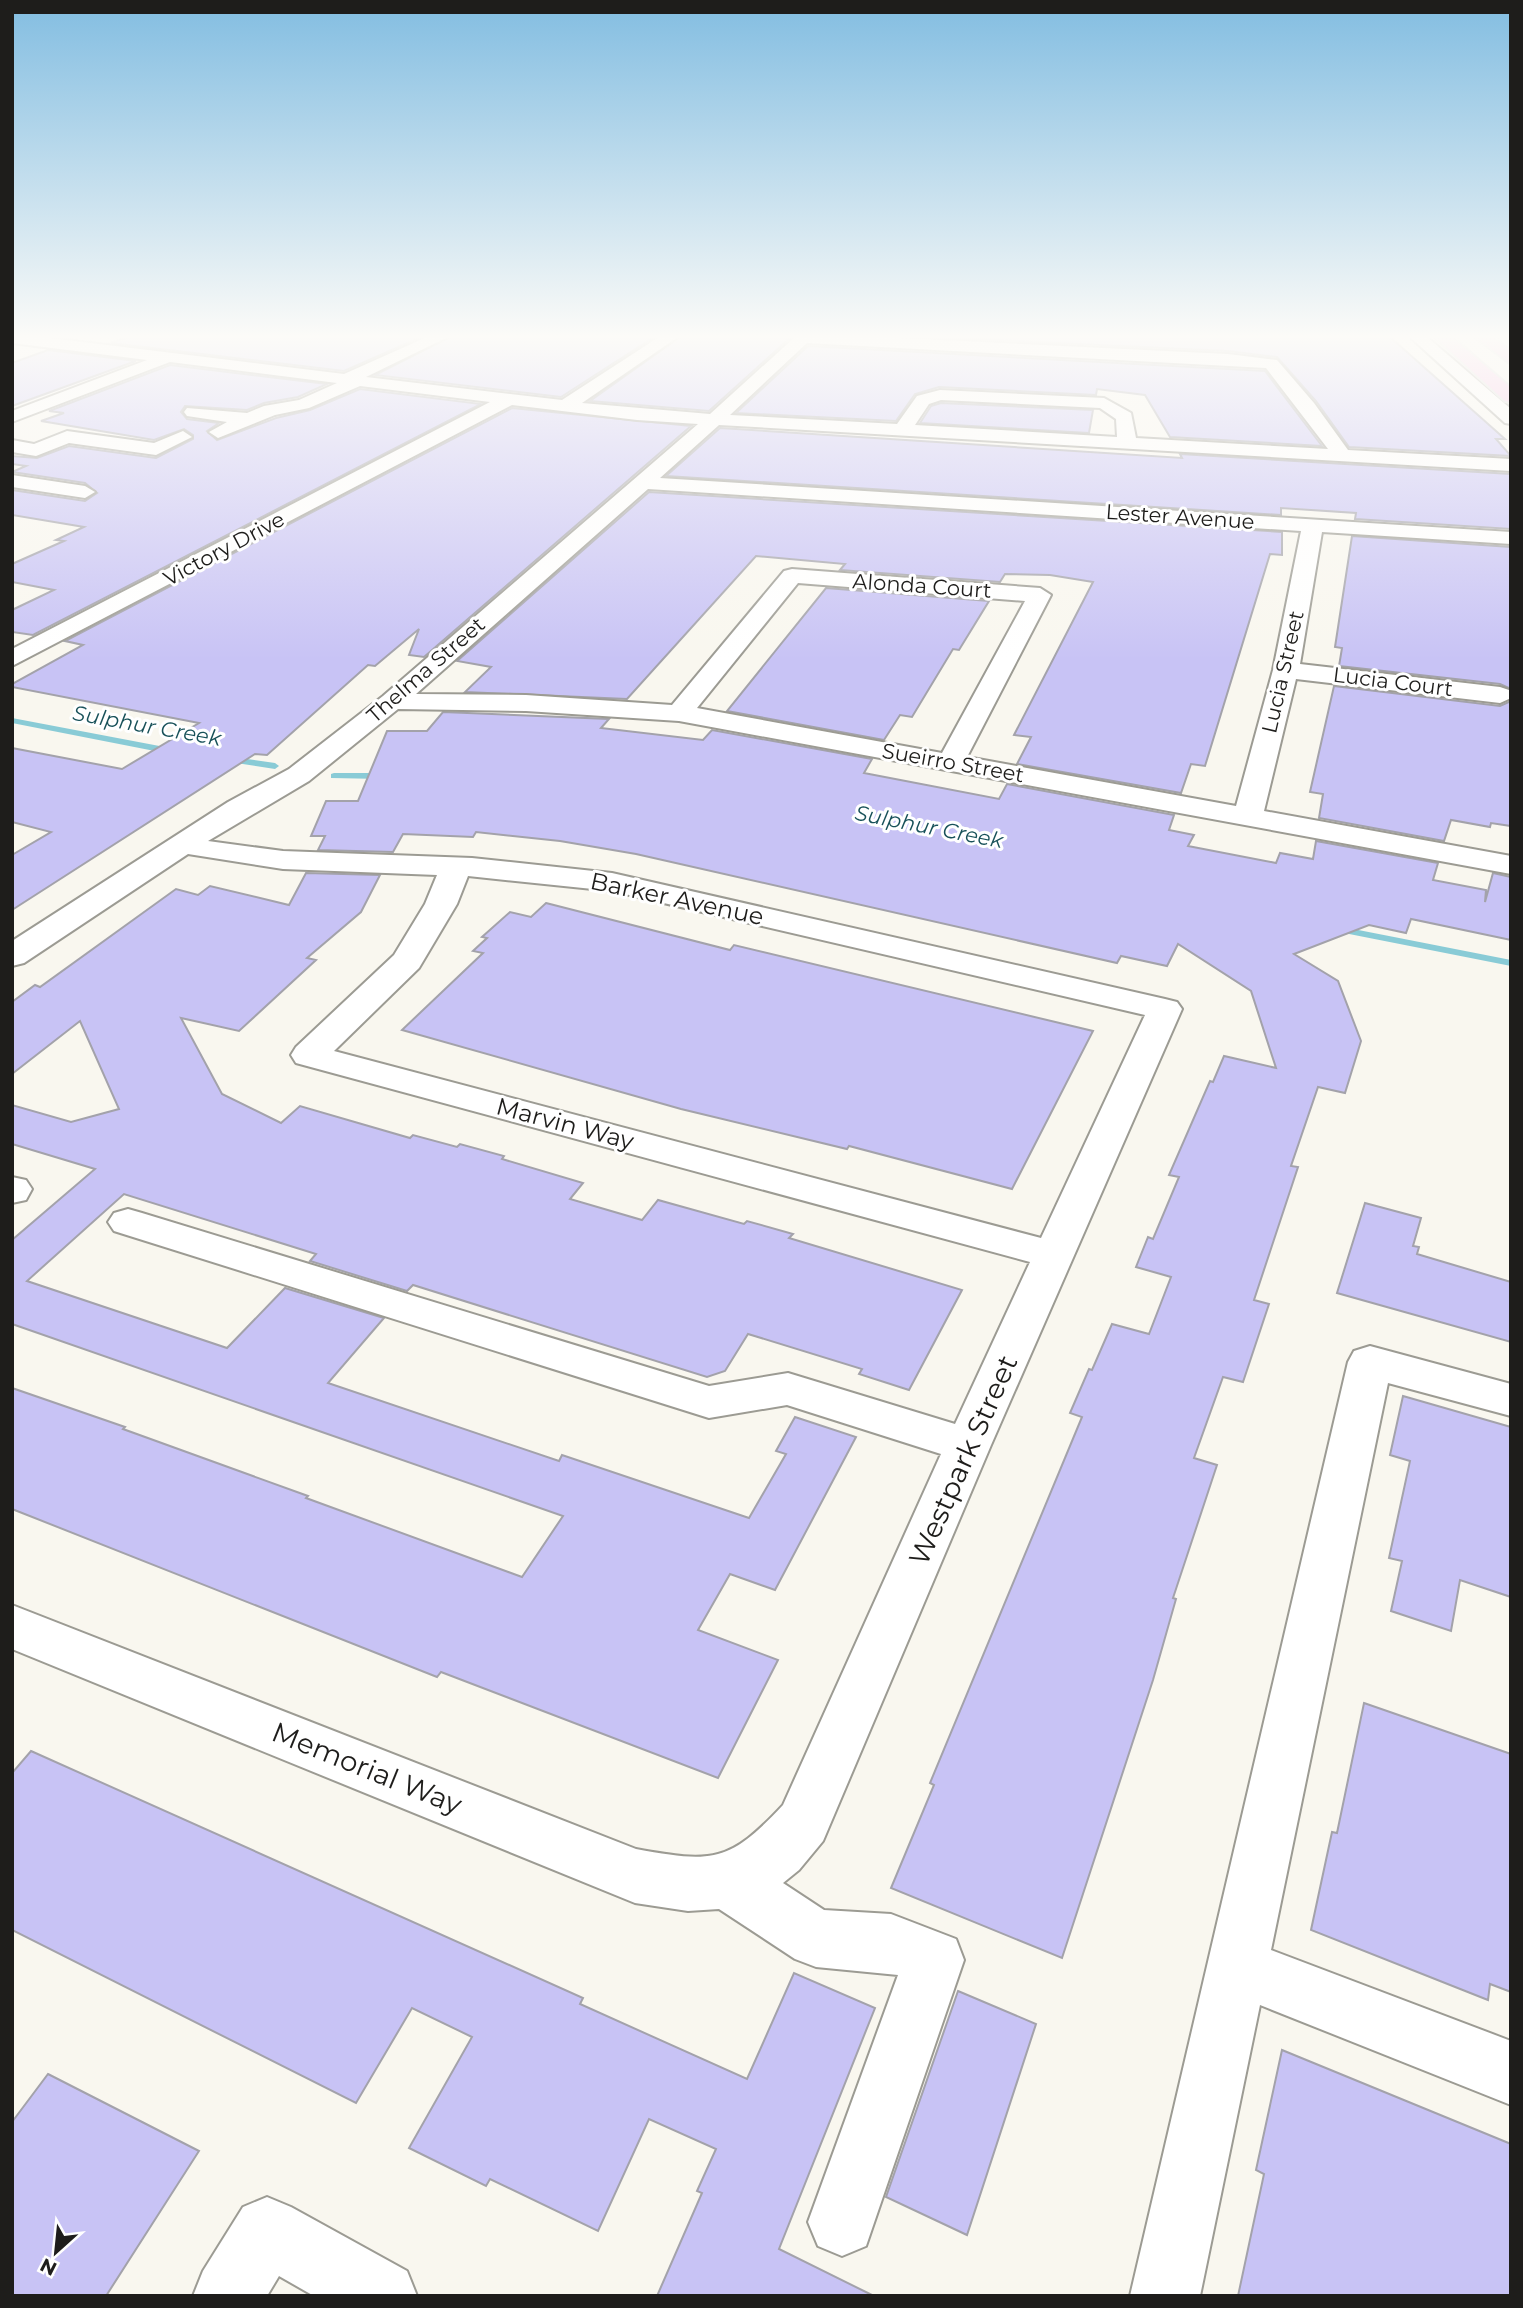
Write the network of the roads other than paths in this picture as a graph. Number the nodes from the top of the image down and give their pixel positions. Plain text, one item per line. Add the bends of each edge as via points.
1 (49, 445) edge
2 (124, 445) edge
3 (166, 445) edge
4 (422, 445) edge
5 (683, 445) edge
6 (1158, 445) edge
7 (1335, 445) edge
8 (12, 446) edge
9 (1342, 455) junction
10 (1511, 465) edge
11 (12, 481) edge
12 (640, 483) junction
13 (85, 492) dead end
14 (1314, 526) junction
15 (1511, 538) edge
16 (12, 659) edge
17 (1286, 670) junction
18 (1500, 695) dead end
19 (392, 701) junction
20 (680, 713) junction
21 (951, 762) junction
22 (1248, 817) junction
23 (182, 844) junction
24 (1511, 865) edge
25 (456, 867) junction
26 (12, 956) edge
27 (1165, 1009) joint
28 (128, 1222) dead end
29 (1055, 1255) junction
30 (1511, 1400) edge
31 (968, 1445) junction
32 (15, 1630) edge
33 (728, 1882) junction
34 (1238, 1967) junction
35 (1511, 2073) edge
36 (842, 2222) dead end
37 (228, 2296) edge
38 (382, 2296) edge
39 (1165, 2296) edge

1 - 8 street via 36,450
2 - 3 street via 156,449
4 - 16 street, Victory Drive
5 - 12 street, Thelma Street
6 - 9 street
7 - 9 street
9 - 10 street
11 - 13 street
12 - 14 street, Lester Avenue
12 - 19 street, Thelma Street
14 - 15 street, Lester Avenue
14 - 17 street, Lucia Street
17 - 18 street, Lucia Court
17 - 22 street, Lucia Street
19 - 20 street, Sueirro Street via 526,703
19 - 23 street, Thelma Street via 299,775
20 - 21 street, Sueirro Street
20 - 21 street, Alonda Court via 792,576 1040,595
21 - 22 street, Sueirro Street
22 - 24 street, Sueirro Street
23 - 25 street, Barker Avenue via 233,856 286,861
23 - 26 street, Thelma Street
25 - 27 street, Barker Avenue via 534,871 611,882
25 - 29 street, Marvin Way via 441,904 407,961 309,1055
27 - 29 street, Westpark Street
28 - 31 street via 709,1402 788,1389
29 - 31 street, Westpark Street
30 - 34 street via 1370,1362
31 - 33 street, Westpark Street via 803,1823 770,1859
32 - 33 street, Memorial Way via 635,1876 685,1886
33 - 36 street via 816,1938 891,1943 934,1960
34 - 35 street
34 - 39 street
37 - 38 street via 267,2231

